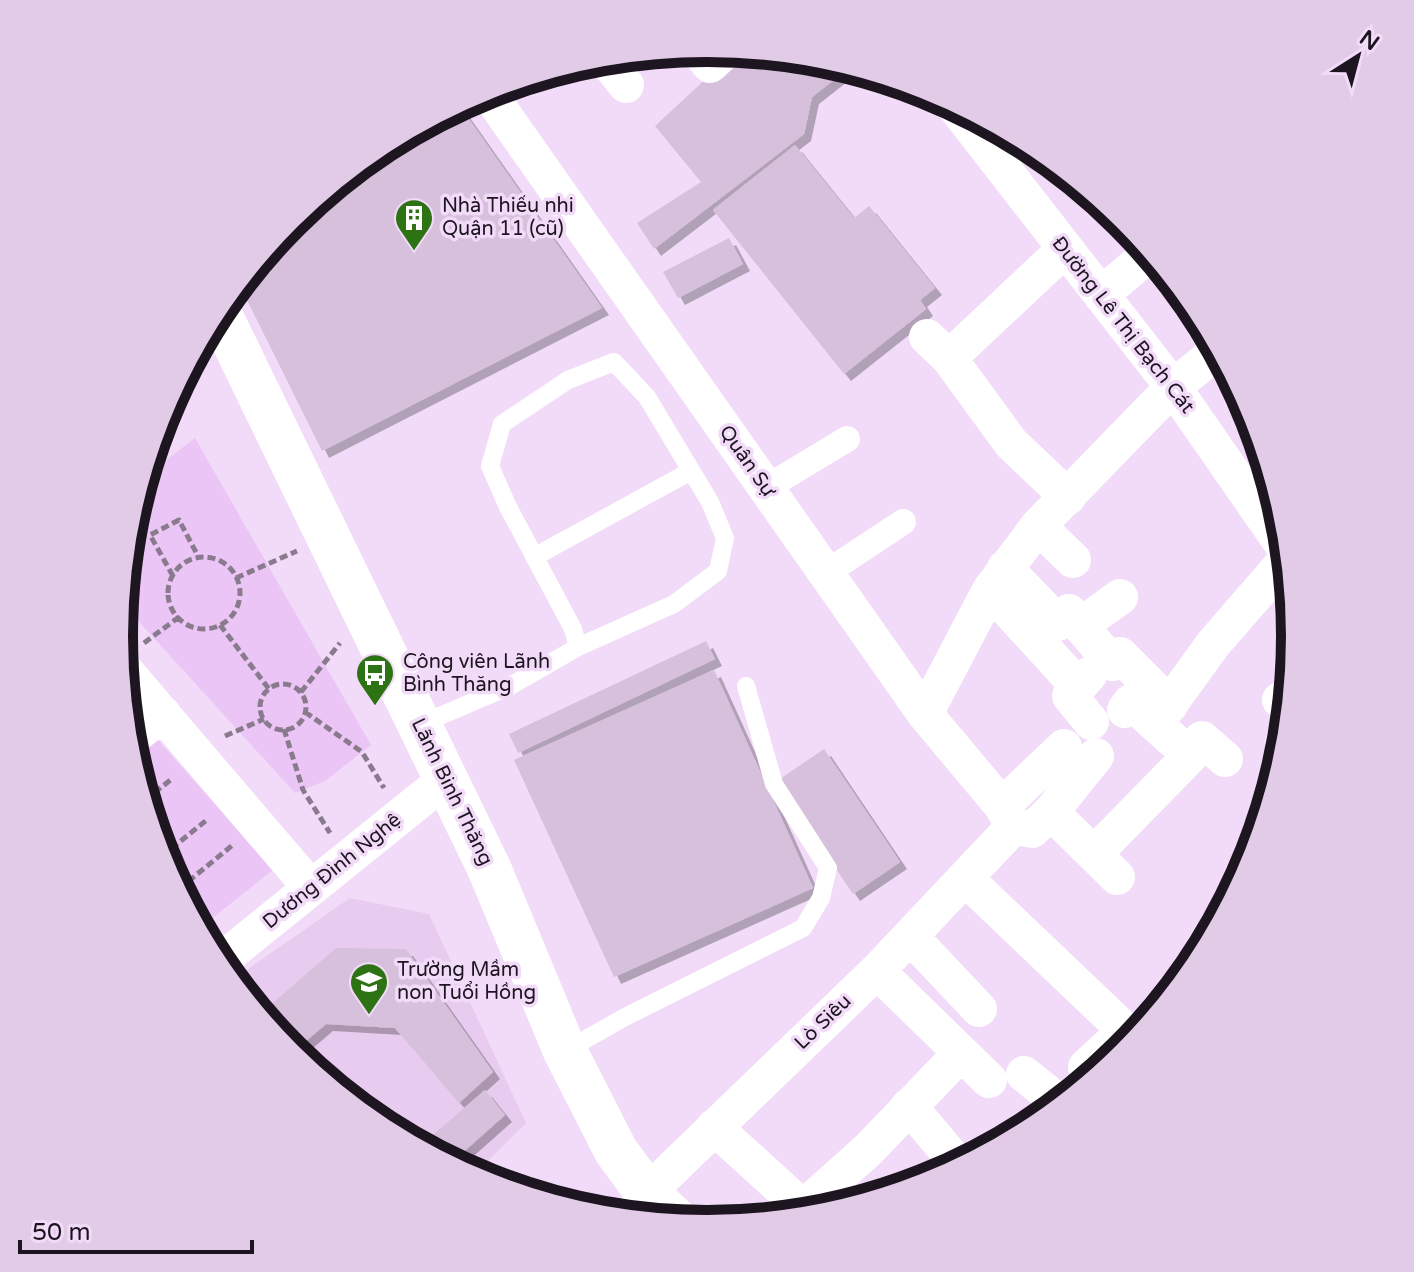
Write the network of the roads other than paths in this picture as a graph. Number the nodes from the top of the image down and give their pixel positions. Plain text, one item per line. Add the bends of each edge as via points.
1 (495, 103) edge
2 (988, 136) edge
3 (1065, 249) junction
4 (1141, 261) edge
5 (1101, 295) junction
6 (225, 325) edge
7 (1209, 358) edge
8 (1173, 387) junction
9 (847, 439) dead end
10 (691, 471) junction
11 (766, 488) junction
12 (1068, 497) junction
13 (903, 522) dead end
14 (1038, 526) junction
15 (1270, 527) edge
16 (534, 557) junction
17 (1275, 558) edge
18 (1073, 560) dead end
19 (826, 573) junction
20 (998, 579) junction
21 (1120, 597) dead end
22 (1080, 626) junction
23 (578, 647) junction
24 (1106, 656) junction
25 (134, 659) edge
26 (746, 686) dead end
27 (1078, 686) junction
28 (1150, 713) junction
29 (163, 714) junction
30 (925, 714) junction
31 (419, 725) junction
32 (141, 731) edge
33 (1084, 741) junction
34 (445, 780) junction
35 (1051, 812) junction
36 (1008, 816) junction
37 (965, 878) junction
38 (311, 888) junction
39 (910, 936) junction
40 (229, 954) edge
41 (877, 971) junction
42 (979, 1009) dead end
43 (1121, 1027) edge
44 (565, 1051) junction
45 (961, 1053) junction
46 (1086, 1067) dead end
47 (1048, 1097) edge
48 (909, 1106) junction
49 (714, 1127) junction
50 (949, 1156) edge
51 (812, 1200) edge
52 (797, 1203) edge
53 (650, 1207) edge
54 (654, 1207) edge

1 - 11 street, Quân Sự
2 - 3 street, Đường Lê Thị Bạch Cát
3 - 5 street, Đường Lê Thị Bạch Cát
3 - 12 street via 938,348 1011,443
4 - 5 street
5 - 8 street, Đường Lê Thị Bạch Cát
6 - 31 main road, Lãnh Binh Thăng
7 - 8 street
8 - 12 street
8 - 15 street, Đường Lê Thị Bạch Cát
9 - 11 street
10 - 16 lane
10 - 16 lane via 647,397 614,362 568,380 502,424 490,466
10 - 23 lane via 725,538 718,571 674,604
11 - 19 street, Quân Sự
12 - 14 street
13 - 19 street
14 - 18 street
14 - 20 street
16 - 23 lane
17 - 28 street via 1214,643
19 - 30 street, Quân Sự
20 - 22 street via 1058,623 1069,612
20 - 27 street
20 - 30 street
21 - 22 street
22 - 24 street
23 - 31 lane via 512,685
24 - 27 street
24 - 28 street via 1112,663 1120,655
25 - 29 street
26 - 44 lane via 774,784 828,868 821,898 803,928
27 - 33 street via 1070,696
28 - 35 street via 1207,757 1105,866
29 - 32 street
29 - 38 street
30 - 36 street, Quân Sự
31 - 34 main road, Lãnh Binh Thăng
33 - 35 street
33 - 36 street, Lò Siêu
34 - 38 street, Dương Đình Nghệ
34 - 44 main road, Lãnh Binh Thăng via 489,868
35 - 36 street via 1032,830
36 - 37 street, Lò Siêu
37 - 39 street, Lò Siêu
37 - 43 street
38 - 40 street, Dương Đình Nghệ
39 - 41 street, Lò Siêu
39 - 42 street
41 - 45 street
41 - 49 street, Lò Siêu
43 - 46 street
44 - 53 main road, Lãnh Binh Thăng
45 - 47 street
45 - 48 street
48 - 50 street
48 - 51 street
49 - 52 street
49 - 54 street, Lò Siêu

